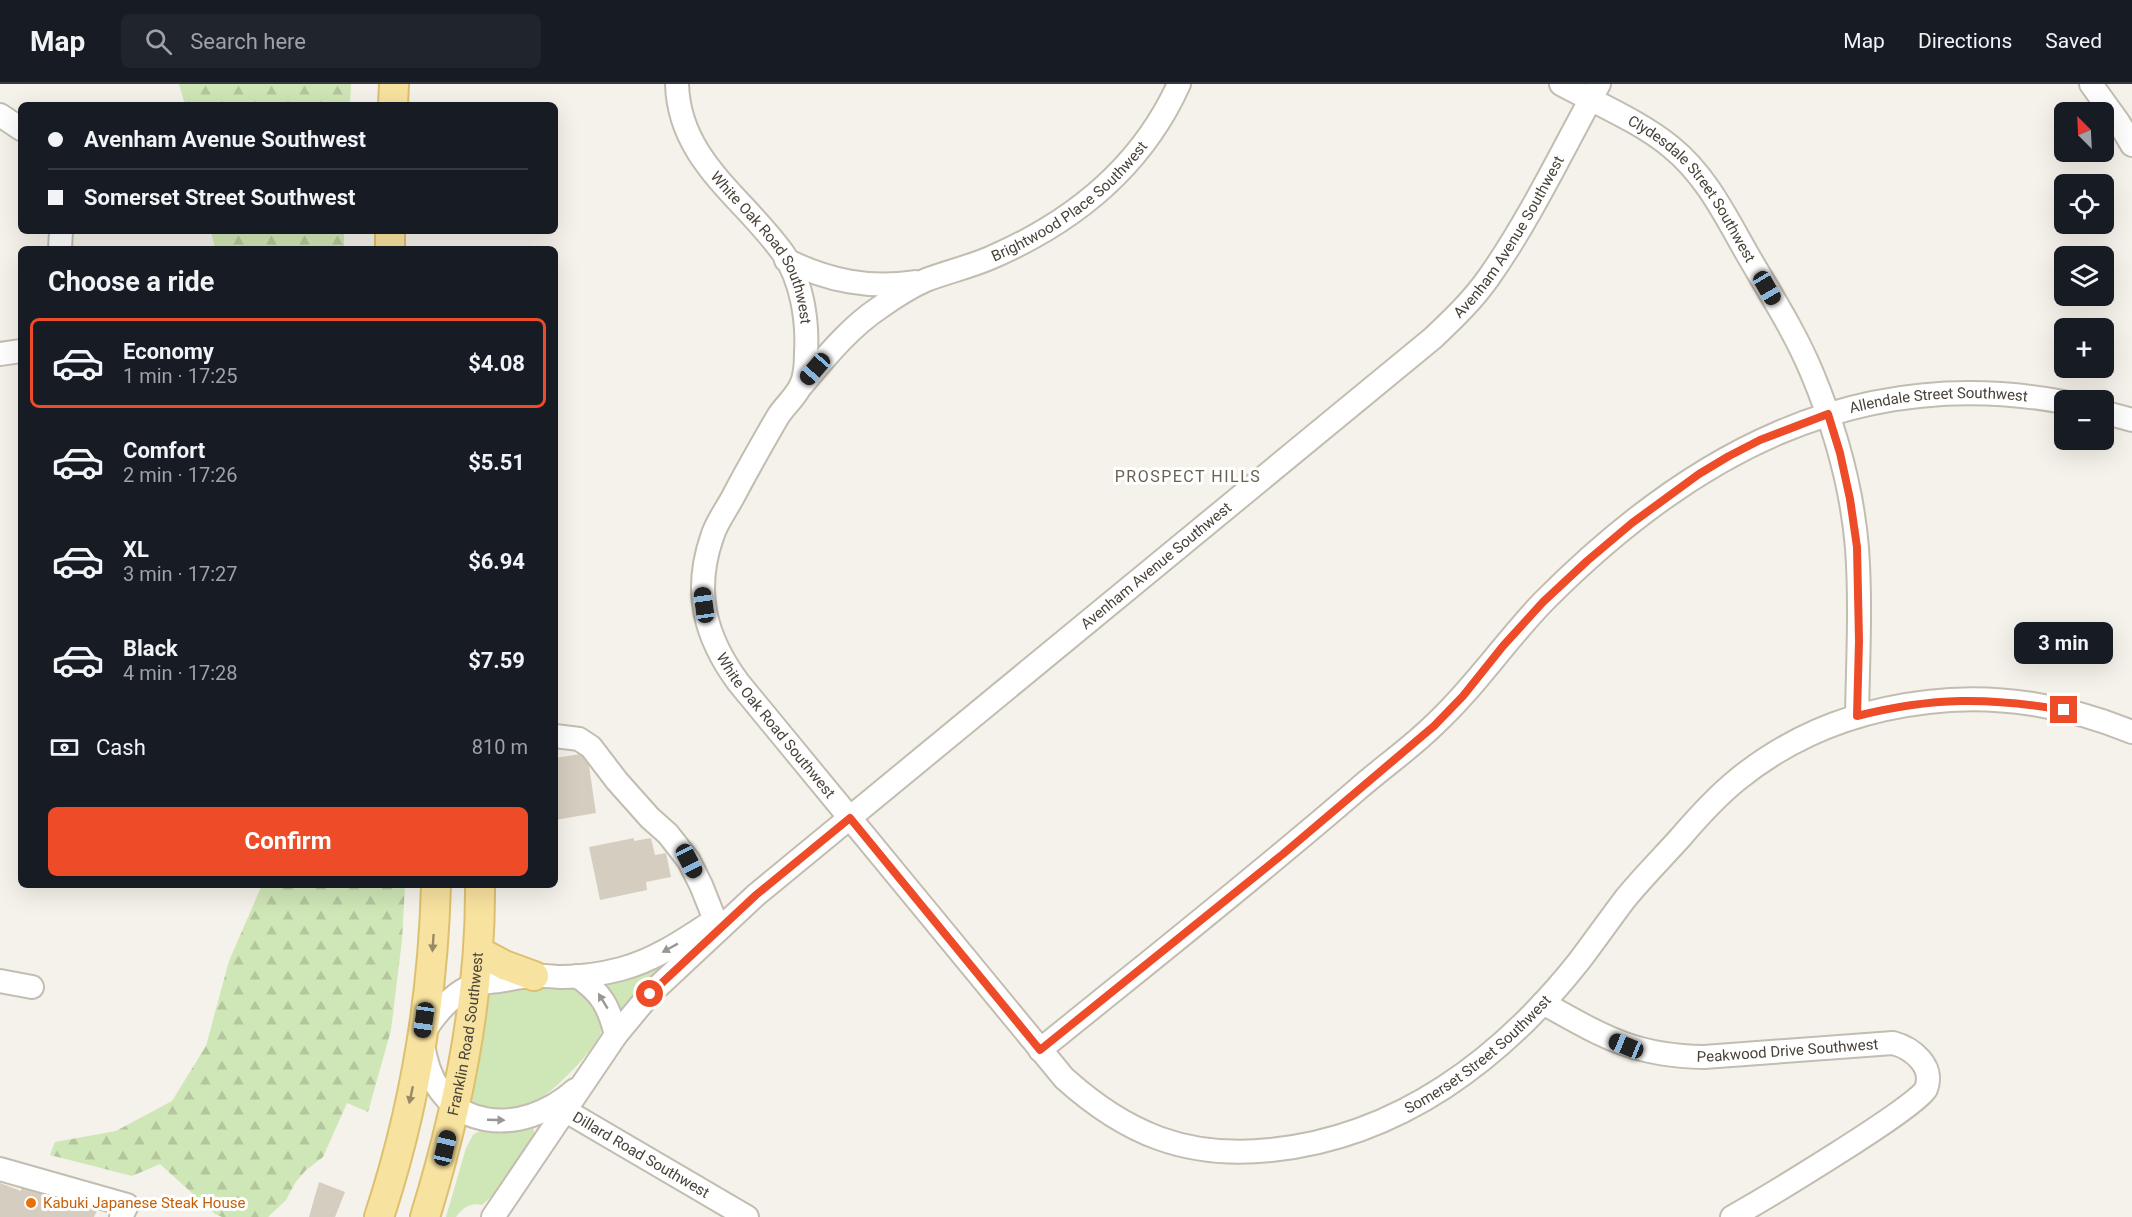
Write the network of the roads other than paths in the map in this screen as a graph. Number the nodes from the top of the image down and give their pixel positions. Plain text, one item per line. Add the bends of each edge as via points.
1 (394, 84) edge
2 (677, 84) edge
3 (1179, 84) edge
4 (1561, 84) edge
5 (2091, 84) edge
6 (1594, 92) edge
7 (393, 102) edge
8 (0, 115) edge
9 (18, 127) edge
10 (2132, 145) edge
11 (786, 260) junction
12 (925, 280) junction
13 (18, 351) edge
14 (0, 354) edge
15 (802, 385) junction
16 (2054, 401) edge
17 (1828, 414) junction
18 (2114, 415) edge
19 (2132, 420) edge
20 (1857, 716) junction
21 (2132, 732) edge
22 (558, 736) edge
23 (850, 818) junction
24 (436, 888) edge
25 (480, 888) edge
26 (756, 895) junction
27 (715, 920) junction
28 (478, 951) junction
29 (534, 976) junction
30 (577, 976) junction
31 (0, 981) edge
32 (474, 985) junction
33 (32, 987) dead end
34 (1543, 1003) junction
35 (616, 1035) junction
36 (422, 1038) junction
37 (1040, 1050) junction
38 (588, 1077) junction
39 (455, 1106) junction
40 (566, 1111) junction
41 (0, 1169) edge
42 (124, 1211) edge
43 (379, 1217) edge
44 (426, 1217) edge
45 (493, 1217) edge
46 (747, 1217) edge
47 (1732, 1217) edge

1 - 7 main road
2 - 11 street, White Oak Road Southwest via 684,125 693,146
3 - 12 street, Brightwood Place Southwest via 1153,134 1132,161 1089,200 1027,240 990,258
4 - 6 street
5 - 10 street
6 - 17 street, Clydesdale Street Southwest via 1672,147 1708,188 1790,327
6 - 23 street, Avenham Avenue Southwest via 1510,245 1488,279 1441,331
8 - 9 street
11 - 12 street, Brightwood Place Southwest via 838,281 894,285
11 - 15 street, White Oak Road Southwest via 798,287 806,328
12 - 15 street, Brightwood Place Southwest via 863,321
13 - 14 street
15 - 23 street, White Oak Road Southwest via 781,412 712,536 702,593 712,640 723,662
16 - 17 street, Allendale Street Southwest via 1956,393 1902,398
17 - 20 street, Clydesdale Street Southwest via 1840,453 1857,547
17 - 37 street, Allendale Street Southwest via 1729,456 1632,523 1543,602 1434,726
18 - 19 street
20 - 21 street, Somerset Street Southwest via 1909,704 1982,699 2064,710
20 - 34 street, Somerset Street Southwest via 1803,737 1769,757 1708,806 1625,899
22 - 27 street via 579,740 591,747 668,834 689,861
23 - 26 street, Avenham Avenue Southwest
23 - 37 street, Somerset Street Southwest
24 -> 36 main road
25 - 28 main road, Franklin Road Southwest
26 - 27 street, Avenham Avenue Southwest
26 - 35 street, Avenham Avenue Southwest via 650,994
27 -> 30 street, Avenham Avenue Southwest via 650,958 622,969
28 - 29 main road
28 - 32 main road, Franklin Road Southwest
29 - 30 street, Avenham Avenue Southwest
29 - 32 street, Avenham Avenue Southwest
35 -> 30 street via 601,996
31 - 33 street
32 - 36 street, Avenham Avenue Southwest via 443,1007
32 - 39 main road, Franklin Road Southwest
34 - 37 street, Somerset Street Southwest via 1462,1077 1397,1115 1326,1140 1244,1153 1180,1145 1114,1118 1064,1078
34 - 47 street, Peakwood Drive Southwest via 1597,1034 1649,1052 1704,1057 1893,1043 1905,1046 1921,1060 1927,1086 1914,1102
35 - 38 street, Avenham Avenue Southwest
36 - 39 street, Avenham Avenue Southwest via 434,1079
36 -> 43 main road via 405,1123
39 -> 38 street, Avenham Avenue Southwest via 474,1118 515,1119 557,1103
38 - 40 street, Avenham Avenue Southwest
39 - 44 main road, Franklin Road Southwest
40 - 45 street, Avenham Avenue Southwest
40 - 46 street, Dillard Road Southwest
41 - 42 street

